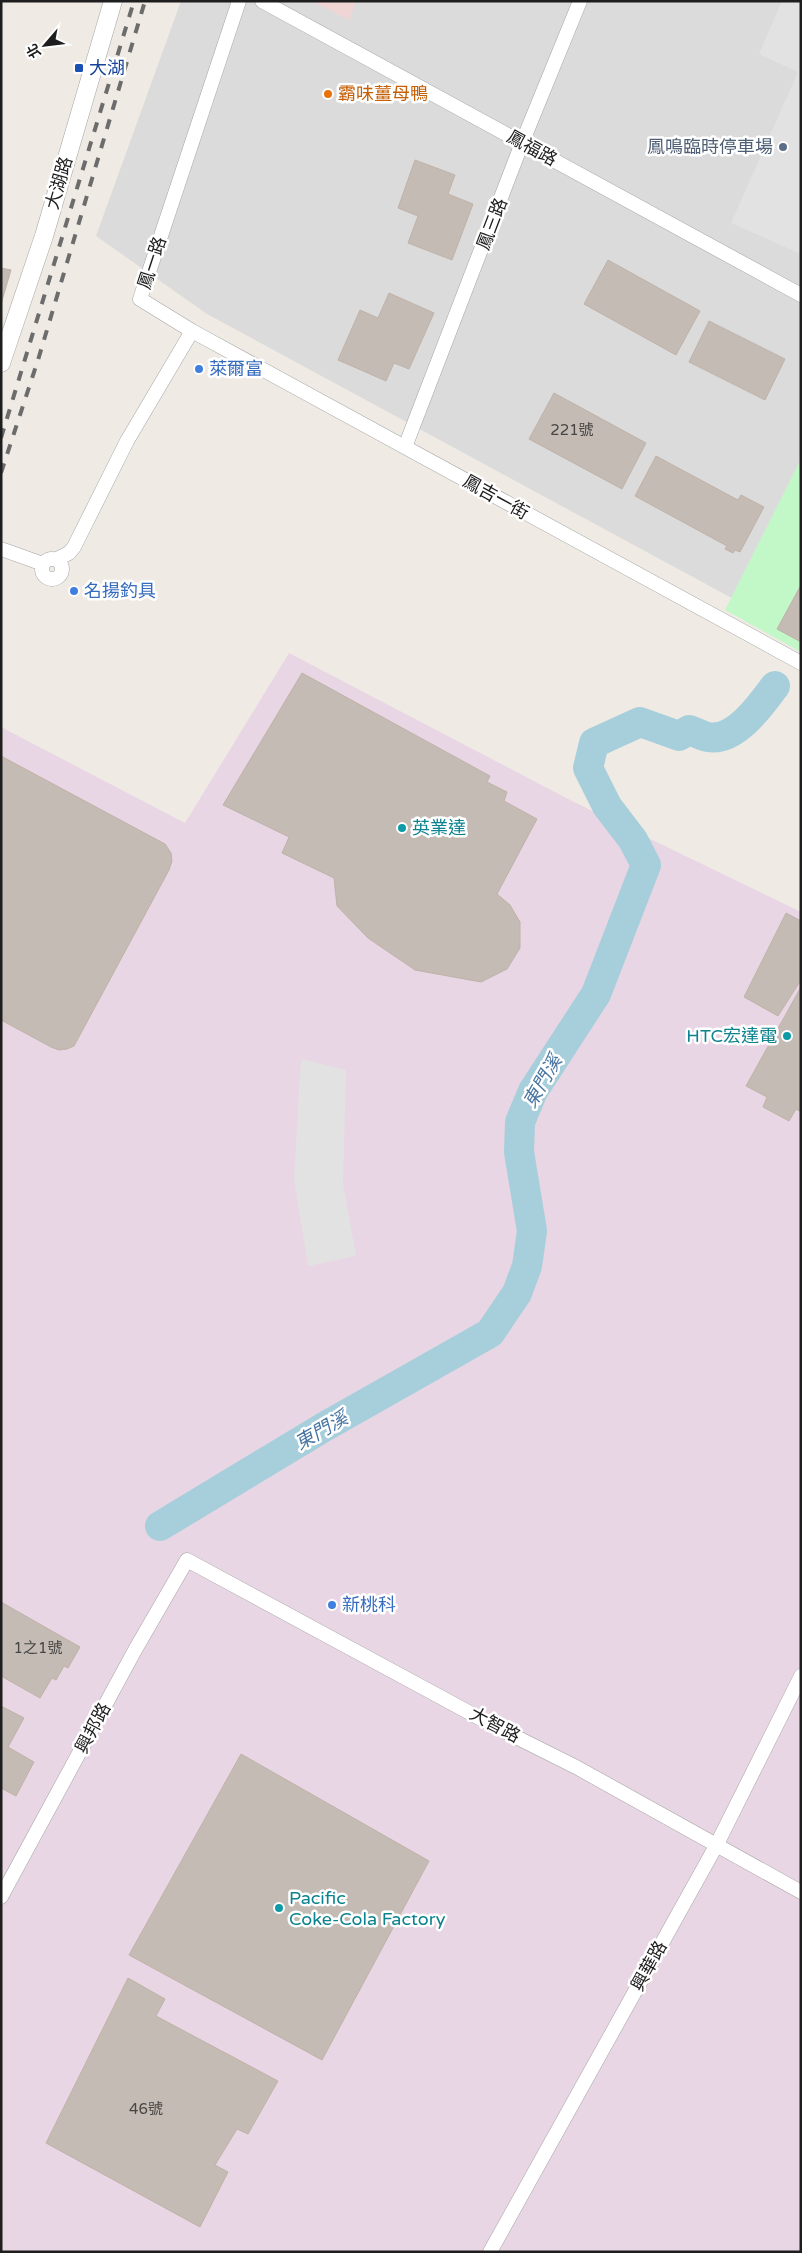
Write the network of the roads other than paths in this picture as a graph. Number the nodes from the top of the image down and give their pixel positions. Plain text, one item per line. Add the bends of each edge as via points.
1 (113, 1) edge
2 (239, 1) edge
3 (262, 1) edge
4 (580, 1) edge
5 (522, 143) junction
6 (801, 295) edge
7 (192, 331) junction
8 (1, 363) edge
9 (406, 447) junction
10 (1, 549) edge
11 (801, 663) edge
12 (188, 1560) joint
13 (801, 1676) edge
14 (716, 1846) junction
15 (801, 1892) edge
16 (1, 1897) edge
17 (490, 2252) edge

1 - 8 street, 大湖路 via 44,236
2 - 7 street, 鳳一路 via 140,299
3 - 5 street, 鳳福路
4 - 5 street, 鳳三路
5 - 6 street, 鳳福路
5 - 9 street, 鳳三路
7 - 9 street, 鳳吉一街
7 - 10 street via 127,441 74,547 57,559 62,570 57,578 45,576 43,564
9 - 11 street, 鳳吉一街
12 - 14 street, 大智路 via 576,1767
12 - 16 street, 興邦路 via 135,1650
13 - 14 street, 興華路
14 - 15 street, 大智路
14 - 17 street, 興華路

